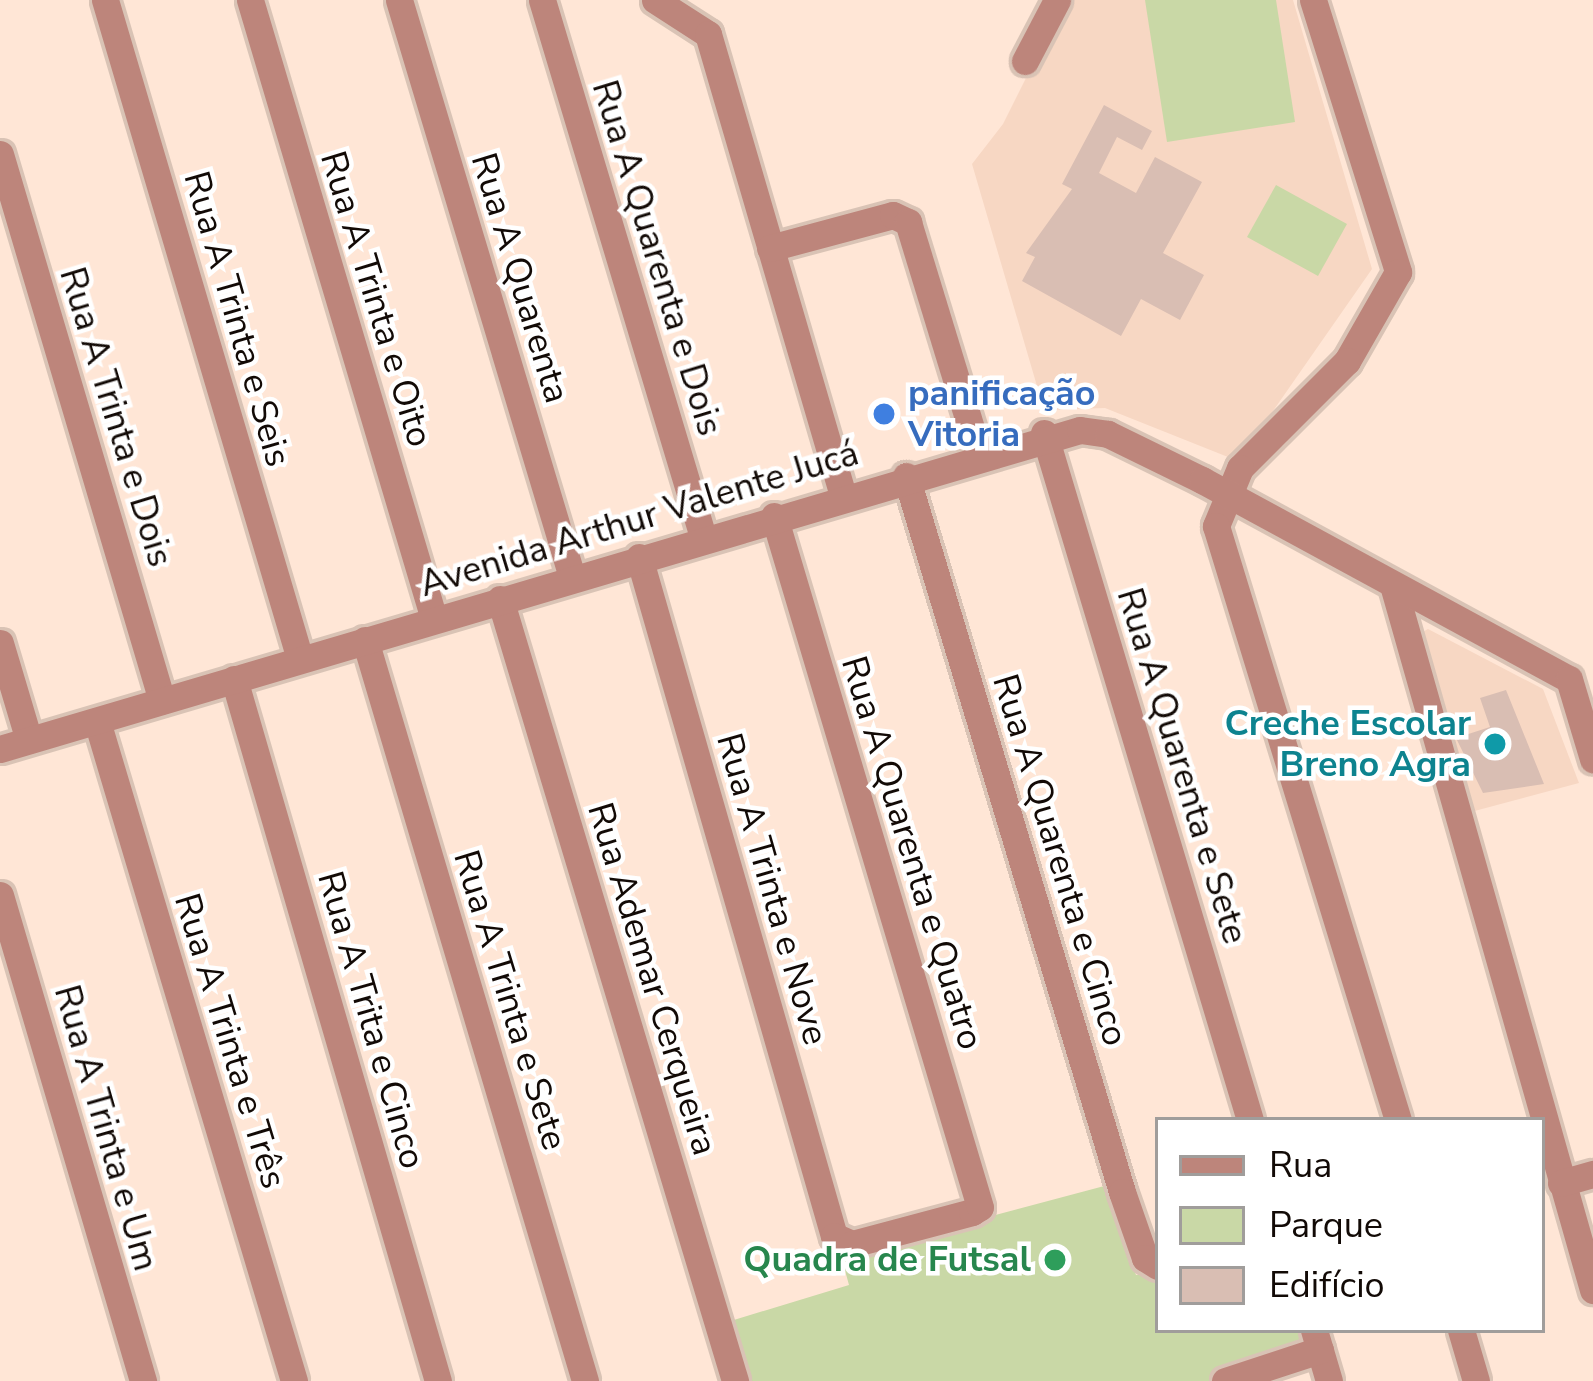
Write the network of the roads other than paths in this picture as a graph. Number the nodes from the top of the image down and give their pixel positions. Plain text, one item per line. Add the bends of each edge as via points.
1 (105, 0) edge
2 (250, 0) edge
3 (399, 0) edge
4 (542, 0) edge
5 (656, 0) edge
6 (1057, 0) edge
7 (1313, 0) edge
8 (1024, 61) dead end
9 (0, 154) edge
10 (770, 248) junction
11 (1044, 433) junction
12 (979, 454) junction
13 (906, 476) junction
14 (1223, 492) junction
15 (843, 495) junction
16 (774, 516) junction
17 (703, 537) junction
18 (639, 557) junction
19 (572, 577) junction
20 (1394, 585) junction
21 (500, 599) junction
22 (434, 619) junction
23 (365, 640) junction
24 (0, 643) edge
25 (300, 659) junction
26 (1581, 675) edge
27 (234, 679) junction
28 (162, 701) junction
29 (97, 721) junction
30 (29, 740) junction
31 (0, 748) edge
32 (1593, 759) edge
33 (0, 895) edge
34 (1249, 1117) edge
35 (1397, 1117) edge
36 (1537, 1117) edge
37 (1547, 1156) edge
38 (1593, 1174) edge
39 (1561, 1183) junction
40 (838, 1241) joint
41 (1154, 1264) edge
42 (1593, 1290) edge
43 (1462, 1333) edge
44 (1317, 1340) edge
45 (143, 1381) edge
46 (294, 1381) edge
47 (438, 1381) edge
48 (585, 1381) edge
49 (735, 1381) edge
50 (1225, 1381) edge
51 (1329, 1381) edge
52 (1476, 1381) edge

1 - 25 street, Rua A Trinta e Seis
2 - 22 street, Rua A Trinta e Oito
3 - 19 street, Rua A Quarenta
4 - 17 street, Rua A Quarenta e Dois
5 - 10 street via 708,34
6 - 8 street
7 - 14 street via 1386,208 1398,272 1347,361
9 - 28 street, Rua A Trinta e Dois
10 - 12 street via 893,214 908,222
10 - 15 street
11 - 12 street, Avenida Arthur Valente Jucá
11 - 14 street, Avenida Arthur Valente Jucá via 1108,434
11 - 34 street, Rua A Quarenta e Sete
12 - 13 street, Avenida Arthur Valente Jucá
13 - 15 street, Avenida Arthur Valente Jucá
13 - 41 street, Rua A Quarenta e Cinco
14 - 20 street, Avenida Arthur Valente Jucá
14 - 35 street via 1216,526
15 - 16 street, Avenida Arthur Valente Jucá
16 - 17 street, Avenida Arthur Valente Jucá
16 - 40 street, Rua A Quarenta e Quatro via 977,1210
17 - 18 street, Avenida Arthur Valente Jucá
18 - 19 street, Avenida Arthur Valente Jucá
18 - 40 street, Rua A Trinta e Nove
19 - 21 street, Avenida Arthur Valente Jucá
20 - 26 street, Avenida Arthur Valente Jucá
20 - 36 street
21 - 22 street, Avenida Arthur Valente Jucá
21 - 49 street, Rua Ademar Cerqueira
22 - 23 street, Avenida Arthur Valente Jucá
23 - 25 street, Avenida Arthur Valente Jucá
23 - 48 street, Rua A Trinta e Sete
24 - 30 street
25 - 27 street, Avenida Arthur Valente Jucá
26 - 32 street, Avenida Arthur Valente Jucá
27 - 28 street, Avenida Arthur Valente Jucá
27 - 47 street, Rua A Trita e Cinco
28 - 29 street, Avenida Arthur Valente Jucá
29 - 30 street, Avenida Arthur Valente Jucá
29 - 46 street, Rua A Trinta e Três
30 - 31 street, Avenida Arthur Valente Jucá
33 - 45 street, Rua A Trinta e Um
37 - 39 street
38 - 39 street
39 - 42 street
43 - 52 street
44 - 50 street
44 - 51 street

